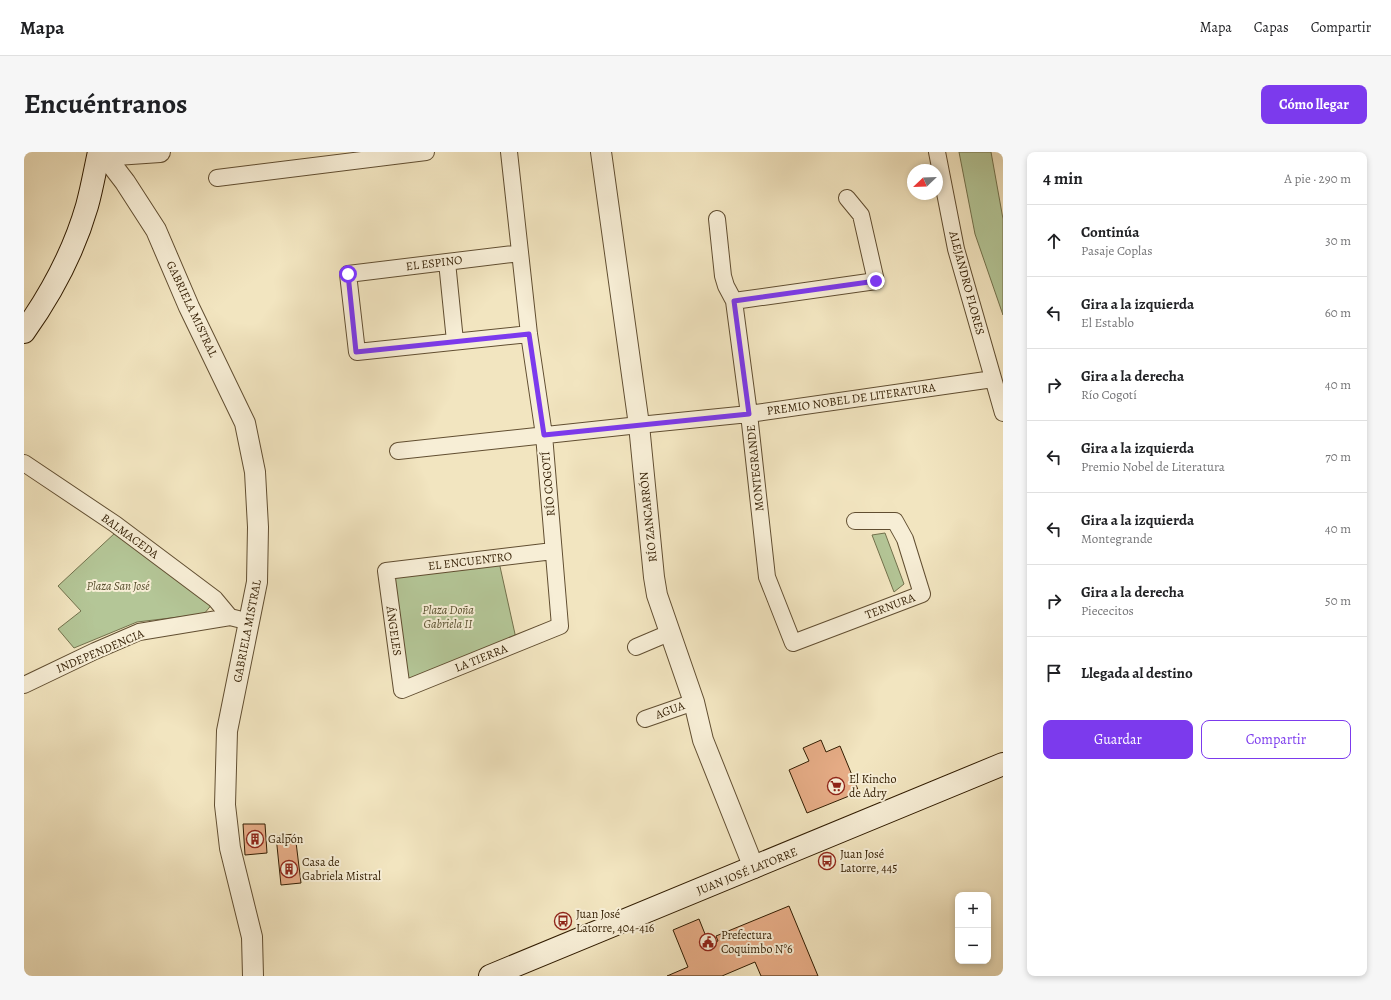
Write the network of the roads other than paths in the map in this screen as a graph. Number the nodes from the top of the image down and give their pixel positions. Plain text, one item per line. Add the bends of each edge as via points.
1 (101, 152) edge
2 (109, 152) edge
3 (160, 152) edge
4 (426, 152) edge
5 (509, 152) edge
6 (601, 152) edge
7 (937, 152) edge
8 (216, 178) dead end
9 (847, 198) dead end
10 (717, 219) dead end
11 (520, 253) junction
12 (446, 262) junction
13 (734, 301) junction
14 (24, 332) edge
15 (529, 334) junction
16 (455, 341) junction
17 (993, 379) junction
18 (1003, 413) edge
19 (749, 414) junction
20 (639, 425) junction
21 (544, 435) junction
22 (398, 451) dead end
23 (24, 463) edge
24 (855, 521) dead end
25 (553, 551) junction
26 (386, 571) joint
27 (230, 617) junction
28 (249, 622) junction
29 (560, 626) joint
30 (670, 633) junction
31 (793, 643) joint
32 (636, 647) dead end
33 (24, 685) edge
34 (402, 690) joint
35 (694, 702) junction
36 (645, 719) dead end
37 (1003, 764) edge
38 (754, 868) junction
39 (254, 976) edge
40 (490, 976) edge

1 - 14 main road via 88,204 74,242 54,283
1 - 28 street, GABRIELA MISTRAL via 125,182 156,230 189,308 245,423 255,472 258,527 257,582
2 - 3 street
4 - 8 street
5 - 11 street, RÍO COGOTÍ
6 - 20 street, RÍO ZANCARRÓN
7 - 17 street, ALEJANDRO FLORES via 956,249
9 - 13 street via 861,215 876,281
10 - 13 street, MONTEGRANDE via 723,276
11 - 12 street, EL ESPINO
11 - 15 street, RÍO COGOTÍ
12 - 16 street
12 - 16 street, EL ESPINO via 348,274 356,352
13 - 19 street, MONTEGRANDE
15 - 16 street
15 - 21 street, RÍO COGOTÍ
17 - 18 street, ALEJANDRO FLORES
17 - 19 street, PREMIO NOBEL DE LITERATURA
19 - 20 street, PREMIO NOBEL DE LITERATURA
19 - 31 street, MONTEGRANDE via 767,577
20 - 21 street, PREMIO NOBEL DE LITERATURA
20 - 30 street, RÍO ZANCARRÓN via 654,577 657,595
21 - 22 street, PREMIO NOBEL DE LITERATURA
21 - 25 street, RÍO COGOTÍ
23 - 27 street, BALMACEDA via 115,524 209,594
24 - 31 street, TERNURA via 894,521 905,539 922,594
25 - 26 street, EL ENCUENTRO
25 - 29 street, RÍO COGOTÍ
26 - 34 street, ÁNGELES
27 - 28 street, INDEPENDENCIA
27 - 33 street, INDEPENDENCIA via 139,632
28 - 39 street, GABRIELA MISTRAL via 227,731 225,805 230,848 252,937
29 - 34 street, LA TIERRA
30 - 32 street
30 - 35 street, RÍO ZANCARRÓN
35 - 36 street, AGUA
35 - 38 street, RÍO ZANCARRÓN via 703,740
37 - 38 main road, JUAN JOSÉ LATORRE
38 - 40 main road, JUAN JOSÉ LATORRE

